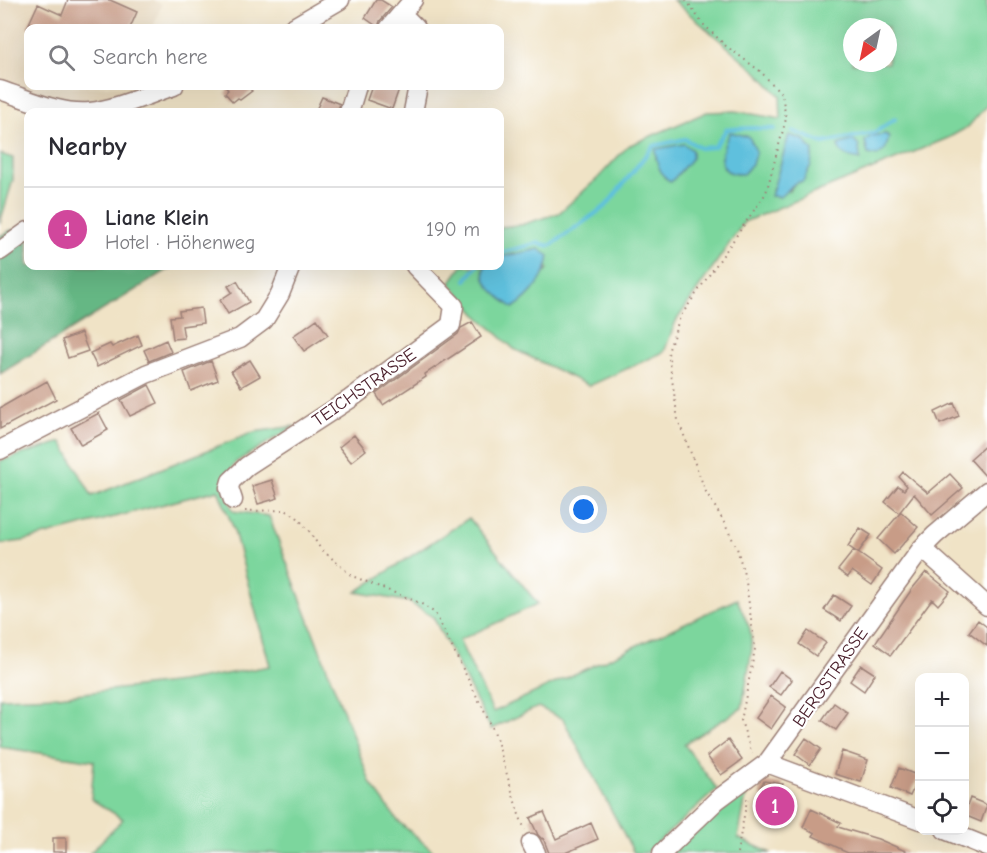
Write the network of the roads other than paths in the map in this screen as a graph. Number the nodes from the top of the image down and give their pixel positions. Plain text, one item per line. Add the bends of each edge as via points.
1 (340, 0) edge
2 (408, 7) edge
3 (298, 24) edge
4 (393, 24) edge
5 (414, 24) edge
6 (0, 90) edge
7 (165, 90) edge
8 (356, 90) edge
9 (417, 90) edge
10 (127, 107) edge
11 (62, 108) edge
12 (350, 108) edge
13 (414, 108) edge
14 (24, 234) edge
15 (0, 252) edge
16 (289, 270) edge
17 (419, 270) edge
18 (0, 450) edge
19 (987, 491) edge
20 (232, 500) road end
21 (922, 548) junction
22 (987, 606) edge
23 (758, 770) junction
24 (915, 818) edge
25 (956, 835) edge
26 (987, 847) edge
27 (662, 853) edge

1 - 3 street
2 - 4 street
2 - 5 street
6 - 11 street
7 - 10 street
8 - 12 street
9 - 13 street
14 - 15 street
16 - 18 street via 264,320 240,338 146,374
17 - 20 street, TEICHSTRASSE via 454,306 451,325 350,399 247,466 231,481
19 - 21 street, BERGSTRASSE
21 - 22 street
21 - 23 street, BERGSTRASSE
23 - 24 street
23 - 27 street, BERGSTRASSE via 717,800
25 - 26 street

